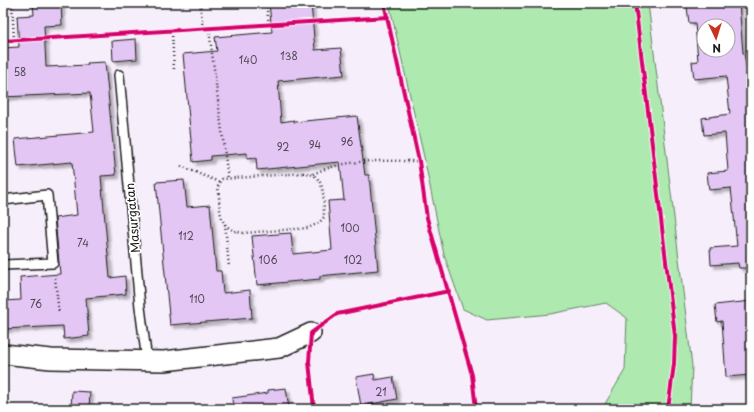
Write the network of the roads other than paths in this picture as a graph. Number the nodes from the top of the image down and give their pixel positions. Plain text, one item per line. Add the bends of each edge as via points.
1 (119, 75) dead end
2 (3, 200) edge
3 (3, 265) edge
4 (311, 333) dead end
5 (3, 354) edge
6 (147, 361) junction

1 - 6 lane, Masurgatan
2 - 3 lane via 47,195 53,264
4 - 6 street via 279,348 171,361
5 - 6 street via 51,359

